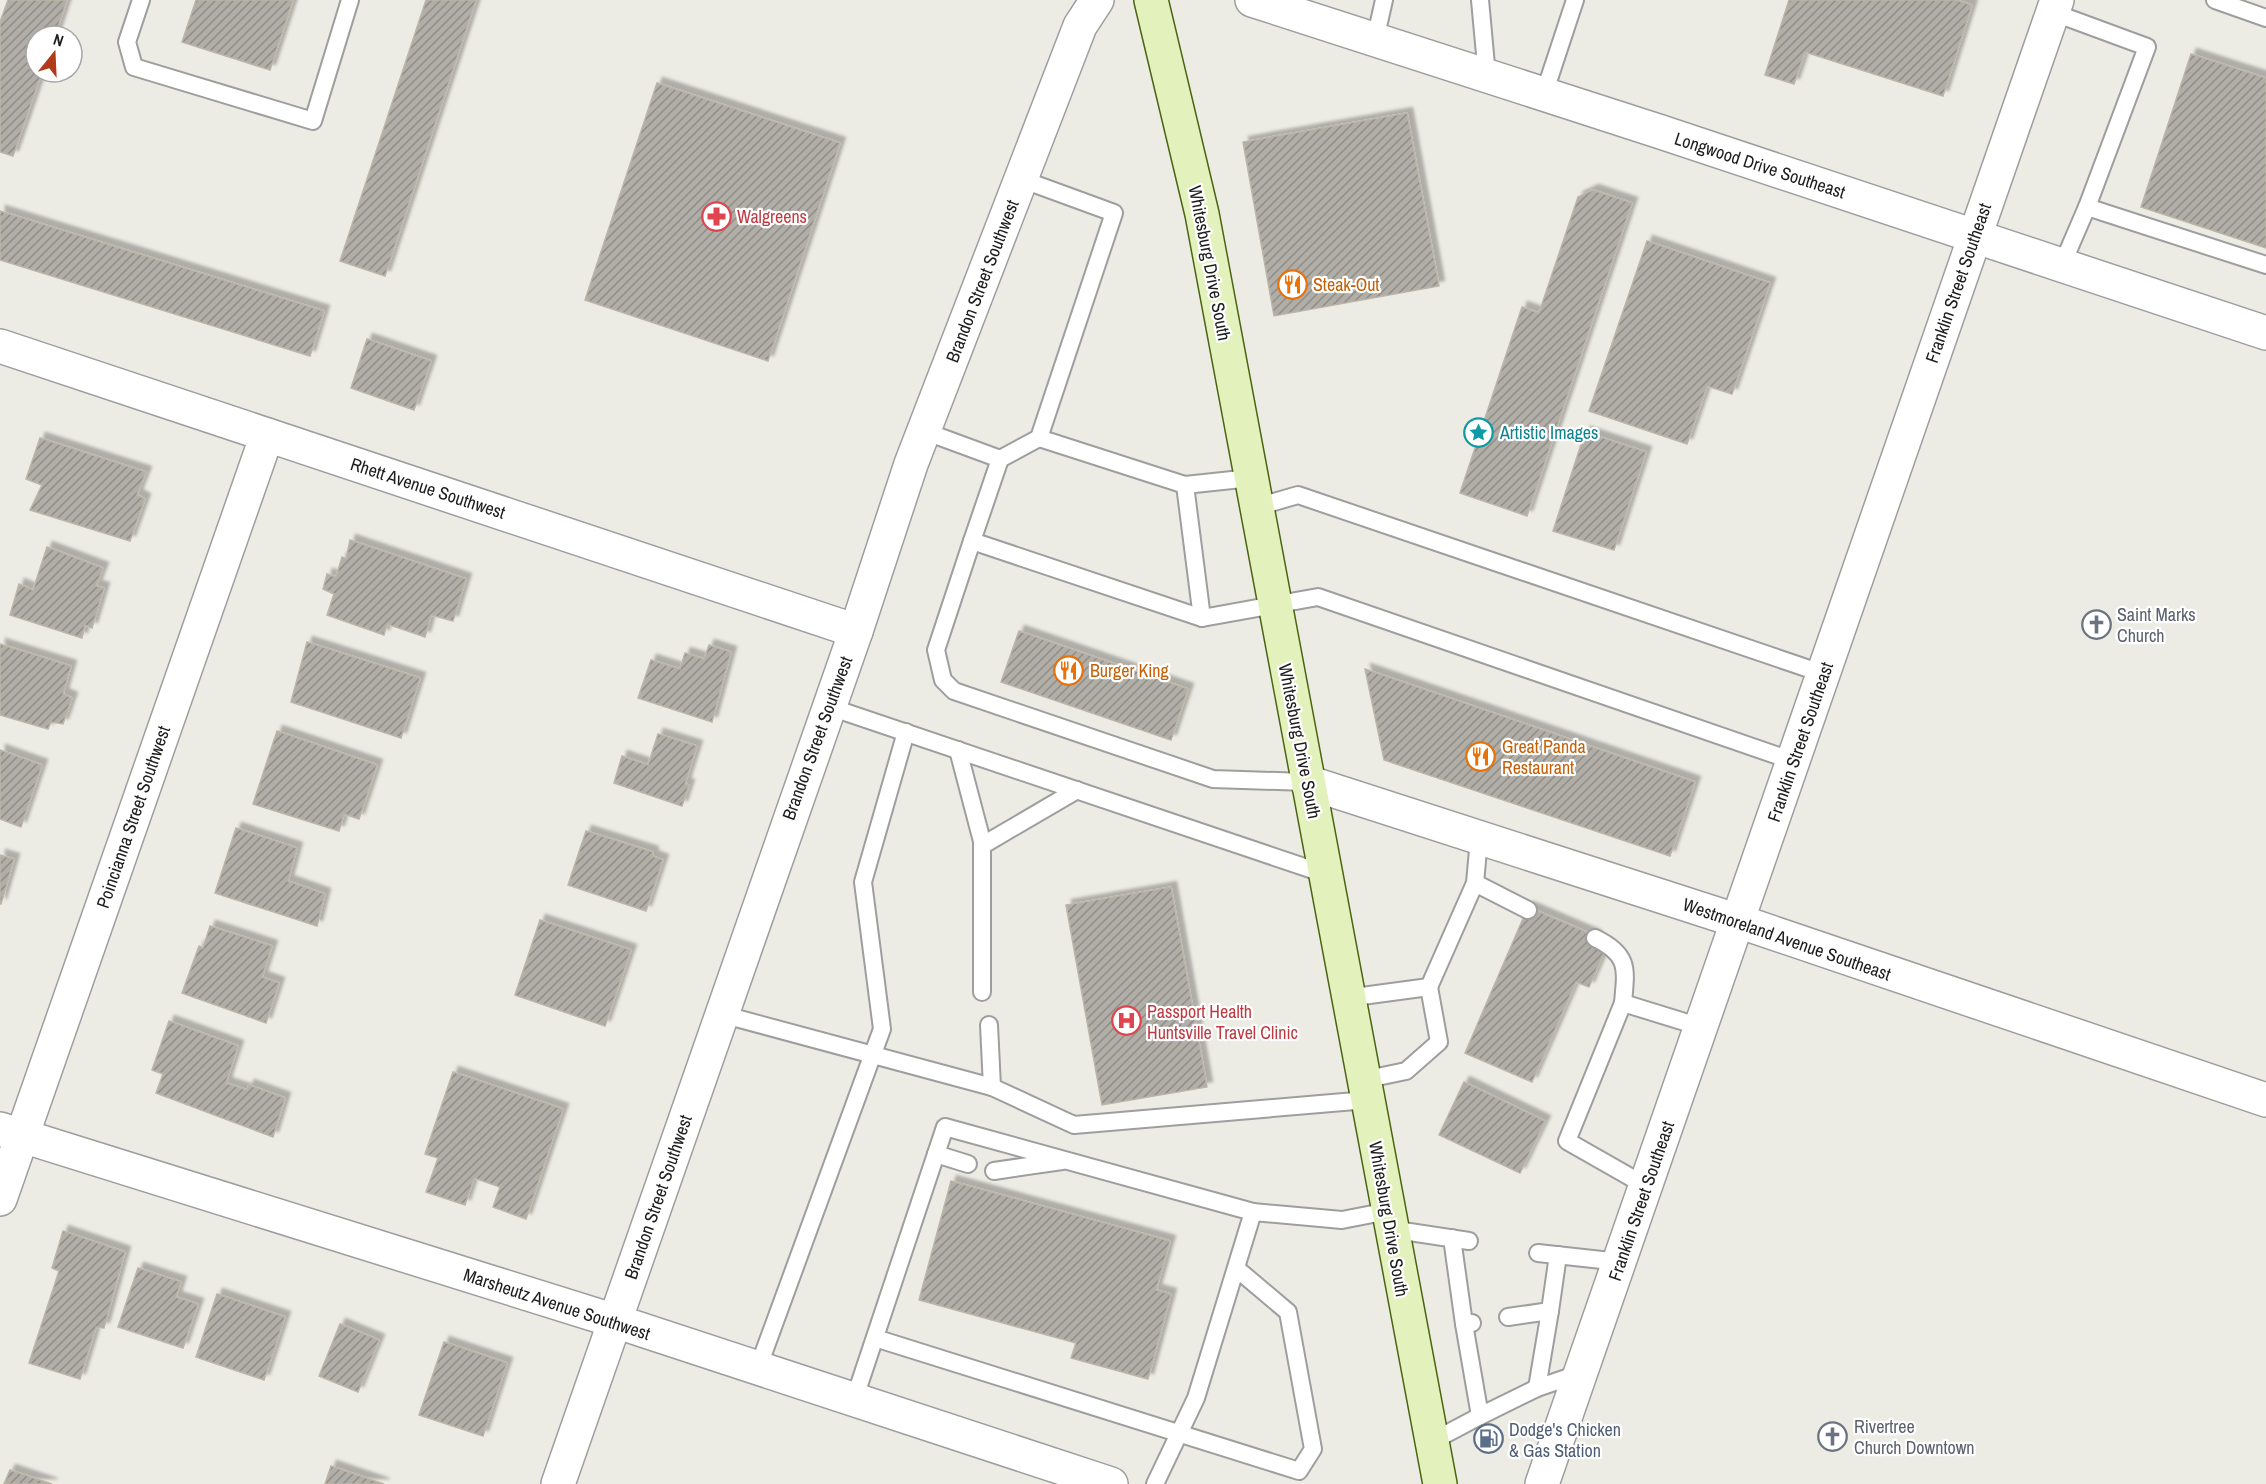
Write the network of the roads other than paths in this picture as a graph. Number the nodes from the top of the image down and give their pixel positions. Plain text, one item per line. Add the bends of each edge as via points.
1 (141, 0) edge
2 (350, 0) edge
3 (1097, 0) edge
4 (1151, 0) edge
5 (1252, 0) edge
6 (1384, 0) edge
7 (1480, 0) edge
8 (1575, 0) edge
9 (2216, 0) edge
10 (2054, 6) edge
11 (2266, 18) edge
12 (1375, 40) junction
13 (1487, 76) junction
14 (1544, 94) junction
15 (1021, 179) junction
16 (2087, 207) junction
17 (1973, 236) junction
18 (2062, 265) junction
19 (2266, 265) edge
20 (2266, 333) edge
21 (0, 346) edge
22 (924, 431) junction
23 (267, 435) junction
24 (1040, 438) junction
25 (1000, 459) junction
26 (1185, 485) junction
27 (1254, 492) junction
28 (972, 541) junction
29 (1274, 604) junction
30 (1202, 618) junction
31 (856, 630) junction
32 (1824, 674) junction
33 (827, 706) junction
34 (906, 732) junction
35 (958, 750) junction
36 (1793, 761) junction
37 (1307, 782) junction
38 (1077, 790) junction
39 (1479, 839) junction
40 (982, 840) junction
41 (1325, 874) junction
42 (1475, 883) junction
43 (1528, 910) dead end
44 (1738, 921) junction
45 (1595, 938) dead end
46 (1429, 987) junction
47 (982, 992) dead end
48 (1347, 998) junction
49 (1623, 1003) junction
50 (721, 1014) junction
51 (989, 1025) dead end
52 (1701, 1027) junction
53 (873, 1054) junction
54 (992, 1087) junction
55 (1365, 1090) junction
56 (2266, 1100) edge
57 (11, 1133) edge
58 (936, 1154) junction
59 (1068, 1160) junction
60 (969, 1164) dead end
61 (994, 1171) dead end
62 (1646, 1186) junction
63 (0, 1199) edge
64 (1253, 1212) junction
65 (1389, 1220) junction
66 (1538, 1253) dead end
67 (1558, 1256) junction
68 (1620, 1262) junction
69 (1237, 1269) junction
70 (1550, 1311) junction
71 (1508, 1317) dead end
72 (615, 1321) junction
73 (875, 1338) junction
74 (758, 1368) junction
75 (1581, 1373) junction
76 (1537, 1388) junction
77 (854, 1400) junction
78 (1480, 1416) junction
79 (1178, 1433) junction
80 (1431, 1443) junction
81 (558, 1484) edge
82 (1112, 1484) edge
83 (1155, 1484) edge
84 (1440, 1484) edge
85 (1542, 1484) edge

1 - 2 lane via 127,42 134,67 313,121
3 - 15 street, Brandon Street Southwest via 1084,15
4 - 27 main road, Whitesburg Drive South via 1202,214
5 - 12 street, Longwood Drive Southeast
6 - 12 lane
7 - 13 lane
8 - 14 lane
9 - 11 lane
10 - 16 lane via 2147,46
10 - 17 street, Franklin Street Southeast
12 - 13 street, Longwood Drive Southeast
13 - 14 street, Longwood Drive Southeast
14 - 17 street, Longwood Drive Southeast
15 - 22 street, Brandon Street Southwest
15 - 24 lane via 1114,213
16 - 18 lane
16 - 19 lane
17 - 18 street, Longwood Drive Southeast
17 - 32 street, Franklin Street Southeast
18 - 20 street, Longwood Drive Southeast
21 - 23 street, Rhett Avenue Southwest
22 - 25 lane
22 - 31 street, Brandon Street Southwest
23 - 31 street, Rhett Avenue Southwest
23 - 57 street, Poincianna Street Southwest
24 - 25 lane
24 - 26 lane
25 - 28 lane
26 - 27 lane
26 - 30 lane
27 - 29 main road, Whitesburg Drive South
27 - 32 lane via 1298,495
28 - 30 lane
28 - 37 lane via 936,650 943,680 954,691 1213,779
29 - 30 lane
29 - 36 lane via 1318,597
29 - 37 main road, Whitesburg Drive South
31 - 33 street, Brandon Street Southwest
32 - 36 street, Franklin Street Southeast
33 - 34 lane
33 - 50 street, Brandon Street Southwest
34 - 35 lane
34 - 53 lane via 863,882 882,1029
35 - 38 lane
35 - 40 lane
36 - 44 street, Franklin Street Southeast
37 - 39 street, Westmoreland Avenue Southeast
37 - 41 main road, Whitesburg Drive South
38 - 40 lane via 983,845
38 - 41 lane
39 - 42 lane
39 - 44 street, Westmoreland Avenue Southeast
40 - 47 lane
41 - 48 main road, Whitesburg Drive South
42 - 43 lane
42 - 46 lane
44 - 52 street, Franklin Street Southeast
44 - 56 street, Westmoreland Avenue Southeast
45 - 49 lane via 1612,946 1626,968
46 - 48 lane
46 - 55 lane via 1439,1042 1406,1071
48 - 55 main road, Whitesburg Drive South
49 - 52 lane
49 - 62 lane via 1567,1141
50 - 53 lane
50 - 72 street, Brandon Street Southwest
51 - 54 lane
52 - 62 street, Franklin Street Southeast
53 - 54 lane
53 - 74 lane
54 - 55 lane via 1074,1125
55 - 65 main road, Whitesburg Drive South
57 - 63 street, Poincianna Street Southwest
57 - 72 street, Marsheutz Avenue Southwest
58 - 59 lane via 945,1127
58 - 60 lane
58 - 73 lane
59 - 61 lane
59 - 64 lane
62 - 68 street, Franklin Street Southeast
64 - 65 lane
64 - 69 lane
65 - 78 lane via 1460,1239
65 - 80 main road, Whitesburg Drive South
66 - 67 lane
67 - 68 lane
67 - 70 lane
68 - 75 street, Franklin Street Southeast
69 - 79 lane via 1196,1398
69 - 79 lane via 1288,1312 1313,1449 1299,1471
70 - 71 lane
70 - 76 lane
72 - 74 street, Marsheutz Avenue Southwest
72 - 81 street, Brandon Street Southwest
73 - 77 lane
73 - 79 lane
74 - 77 street, Marsheutz Avenue Southwest
75 - 76 lane
75 - 85 street, Franklin Street Southeast
76 - 78 lane
77 - 82 street, Marsheutz Avenue Southwest
78 - 80 lane
79 - 83 lane
80 - 84 main road, Whitesburg Drive South

